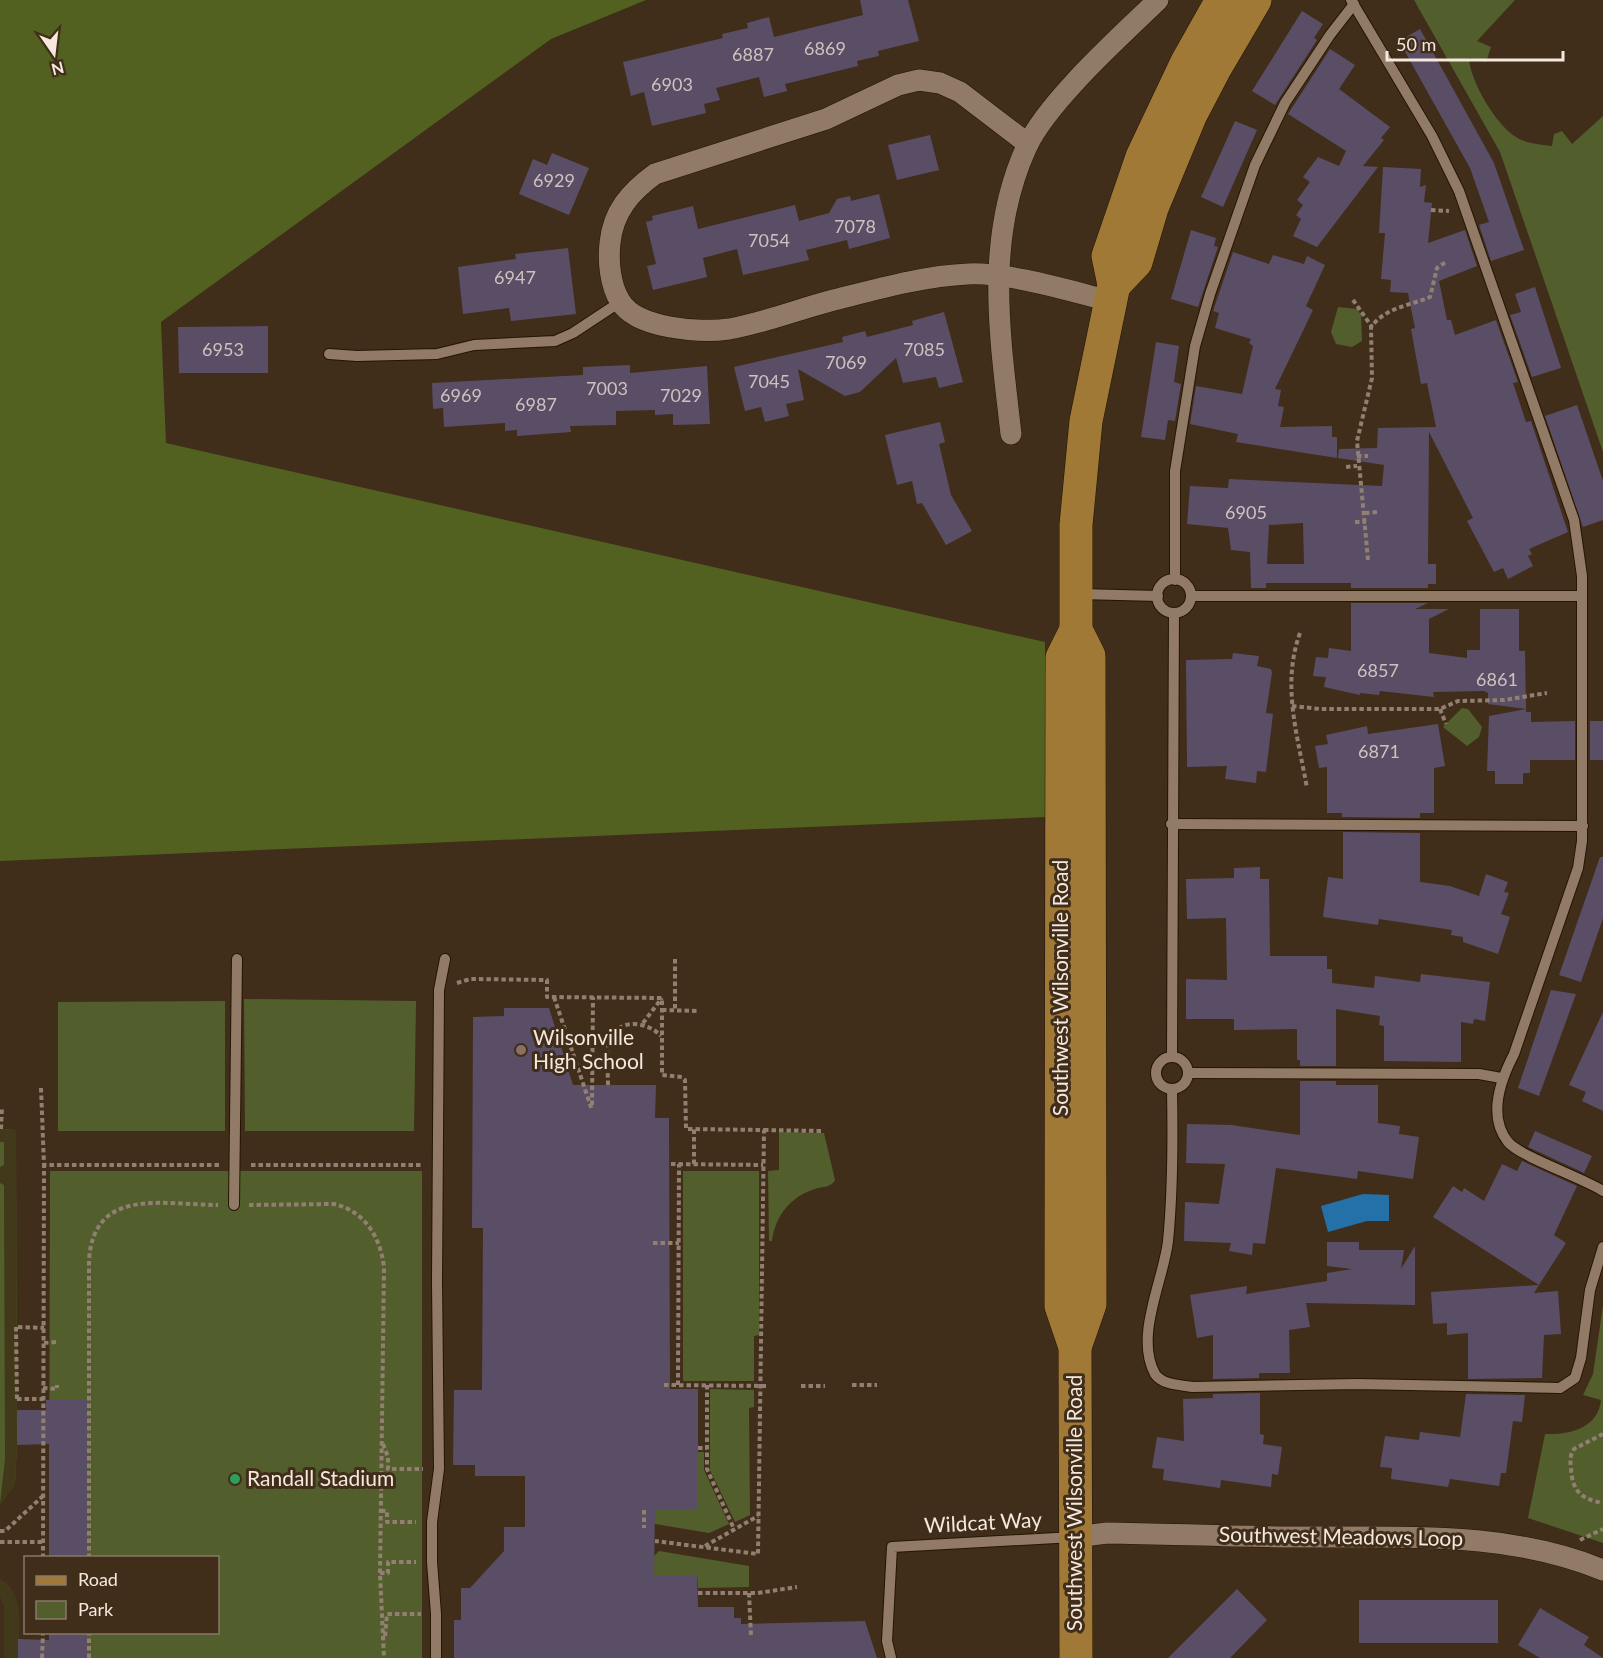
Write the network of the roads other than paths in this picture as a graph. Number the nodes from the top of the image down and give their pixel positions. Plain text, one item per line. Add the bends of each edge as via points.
1 (1158, 0) edge
2 (1222, 0) edge
3 (1255, 0) edge
4 (1353, 2) edge
5 (1028, 144) junction
6 (997, 276) junction
7 (1112, 293) junction
8 (620, 302) junction
9 (329, 354) dead end
10 (1011, 434) dead end
11 (1176, 580) junction
12 (1075, 594) junction
13 (1158, 596) junction
14 (1191, 596) junction
15 (1581, 596) junction
16 (1173, 613) junction
17 (1171, 824) junction
18 (1583, 826) junction
19 (237, 959) dead end
20 (445, 959) dead end
21 (1172, 1057) junction
22 (1189, 1073) junction
23 (1501, 1078) junction
24 (1172, 1090) junction
25 (1603, 1191) edge
26 (234, 1205) road end
27 (1603, 1247) edge
28 (1075, 1537) junction
29 (1603, 1570) edge
30 (436, 1658) edge
31 (891, 1658) edge
32 (1076, 1658) edge

1 - 5 street via 1056,105
2 - 7 main road, Southwest Wilsonville Road via 1187,62 1142,157 1108,256
3 - 7 main road via 1191,114 1152,208 1136,262
4 - 11 lane via 1280,114 1255,165 1210,294 1195,346 1175,471
4 - 15 lane via 1432,136 1459,190 1574,520 1580,546
5 - 6 street via 1009,199
5 - 8 street via 960,92 940,83 919,80 898,85 815,123 655,174 622,204 612,227 612,279
6 - 7 street
6 - 8 street via 968,274 905,283 771,320 711,331 644,320
6 - 10 street
7 - 12 main road, Southwest Wilsonville Road via 1082,449
8 - 9 lane via 555,341 474,345 437,354
11 - 13 lane via 1162,585
11 - 14 lane via 1186,584
12 - 13 lane
12 - 28 main road, Southwest Wilsonville Road via 1076,630 1062,658 1059,1177 1060,1306 1075,1347
13 - 16 lane via 1163,609
14 - 15 lane
14 - 16 lane via 1187,607
15 - 18 lane
16 - 17 lane
17 - 18 lane
17 - 21 lane
18 - 23 lane via 1578,868 1514,1054
19 - 26 lane
20 - 30 lane via 439,990 439,1469 432,1522
21 - 22 lane via 1183,1061
21 - 24 lane via 1160,1063 1156,1072 1161,1085
22 - 23 lane via 1479,1074
22 - 24 lane via 1184,1084
23 - 25 lane via 1498,1110 1508,1142
24 - 27 lane via 1173,1175 1168,1241 1164,1269 1151,1304 1149,1359 1156,1376 1169,1384 1560,1388 1575,1378 1590,1290
28 - 29 street, Southwest Meadows Loop via 1107,1533 1460,1538 1519,1544 1572,1557
28 - 31 lane, Wildcat Way via 892,1547 886,1641
28 - 32 main road, Southwest Wilsonville Road

